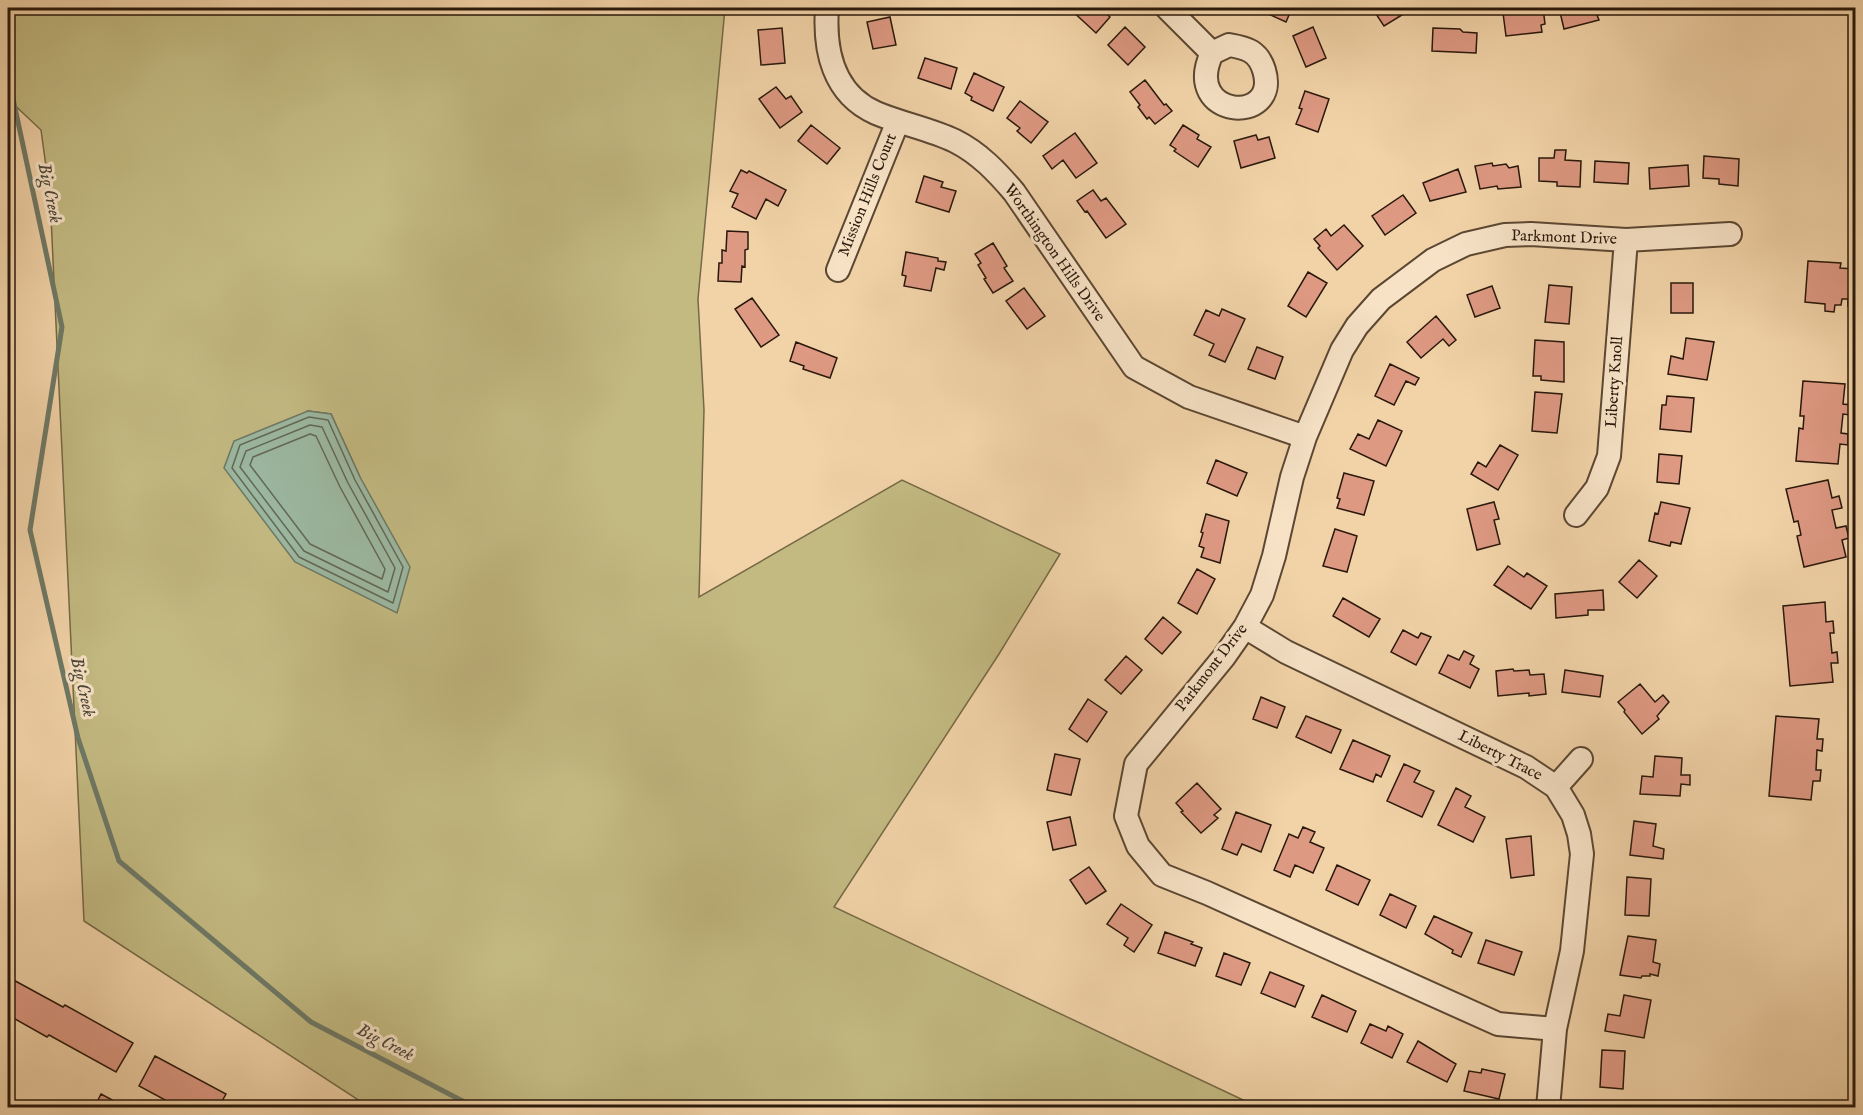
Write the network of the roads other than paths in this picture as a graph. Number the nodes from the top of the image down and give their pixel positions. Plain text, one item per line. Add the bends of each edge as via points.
1 (827, 8) edge
2 (1167, 8) edge
3 (1212, 53) dead end
4 (898, 121) junction
5 (1730, 234) dead end
6 (1626, 240) junction
7 (838, 270) dead end
8 (1305, 437) junction
9 (1576, 515) dead end
10 (1245, 627) junction
11 (1581, 759) dead end
12 (1556, 787) junction
13 (1555, 1029) junction
14 (1548, 1107) edge

1 - 4 street, Worthington Hills Drive via 827,52 836,76 852,96 874,112
2 - 3 street
4 - 7 street, Mission Hills Court
4 - 8 street, Worthington Hills Drive via 954,141 998,173 1134,368 1189,397
5 - 6 street, Parkmont Drive
6 - 8 street, Parkmont Drive via 1505,235 1466,244 1433,260 1381,299 1357,326 1342,350
6 - 9 street, Liberty Knoll via 1609,456 1597,488
8 - 10 street, Parkmont Drive via 1262,595
10 - 12 street, Liberty Trace via 1286,652 1526,767
10 - 13 street, Parkmont Drive via 1136,764 1126,816 1138,846 1162,875 1498,1023
11 - 12 street
12 - 13 street, Liberty Trace via 1573,815 1582,854 1572,951
13 - 14 street, Liberty Trace

